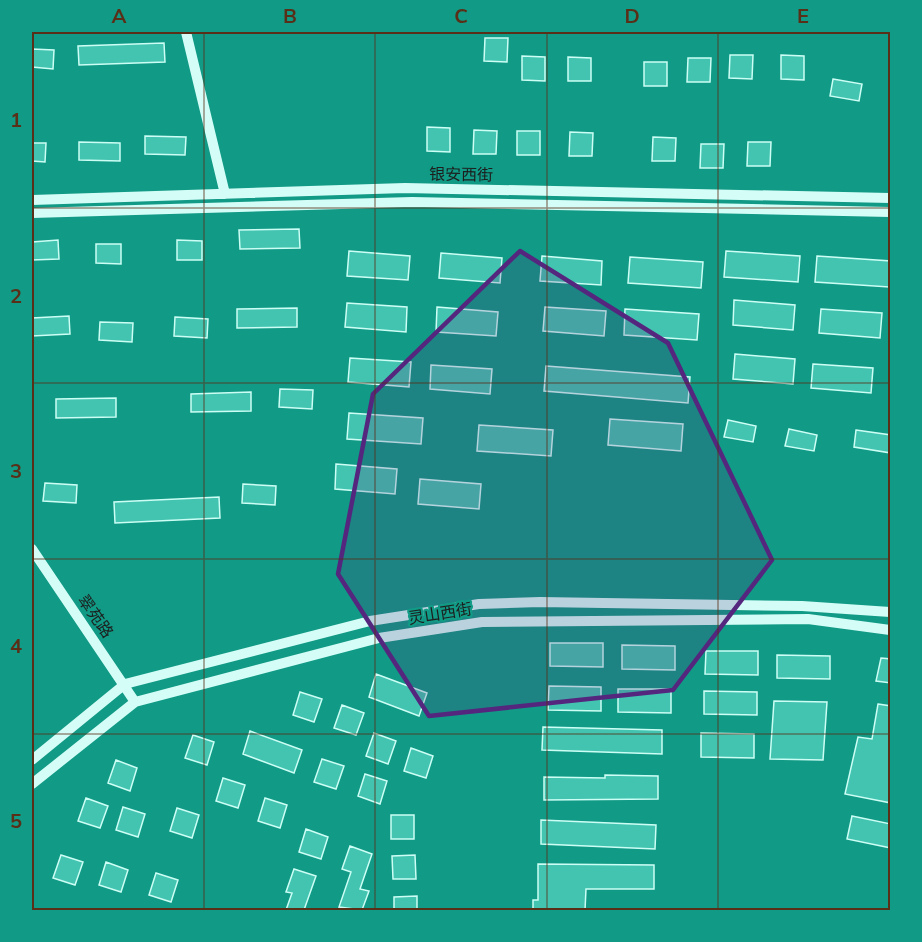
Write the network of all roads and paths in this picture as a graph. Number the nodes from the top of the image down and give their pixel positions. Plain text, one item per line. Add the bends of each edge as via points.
1 (186, 32) edge
2 (225, 194) junction
3 (891, 198) edge
4 (32, 200) edge
5 (891, 212) edge
6 (32, 213) edge
7 (32, 549) edge
8 (891, 612) edge
9 (891, 630) edge
10 (125, 684) junction
11 (135, 702) junction
12 (32, 760) edge
13 (32, 784) edge

1 - 2 main road
2 - 3 main road, 银安西街 via 405,188
2 - 4 main road, 银安西街
5 - 6 main road, 银安西街 via 412,202
7 - 10 main road, 翠苑路
8 - 10 main road, 灵山西街 via 802,606 479,604 370,621
9 - 11 main road, 灵山西街 via 808,620 482,621 380,638
10 - 11 main road, 翠苑路
10 - 12 main road, 灵山西街
11 - 13 main road, 灵山西街

